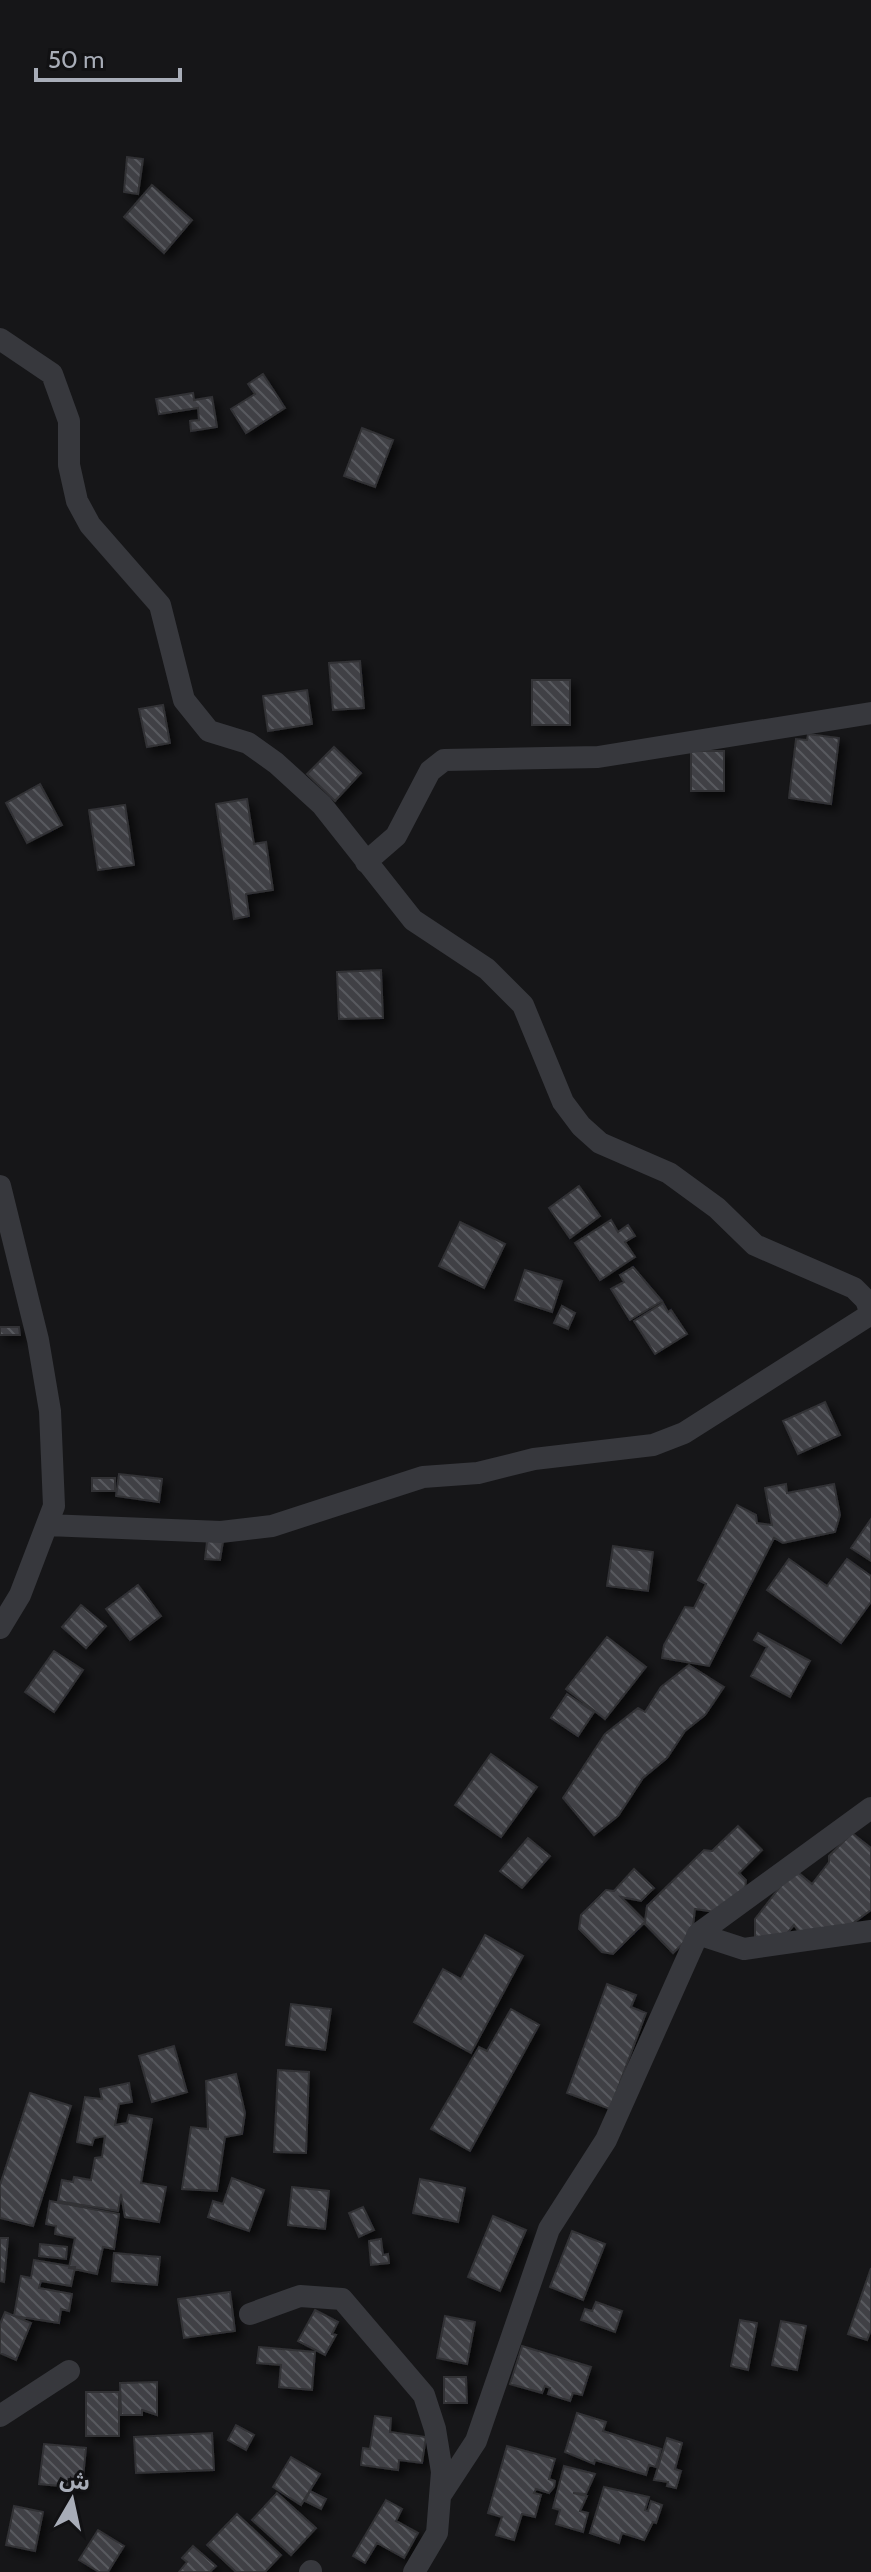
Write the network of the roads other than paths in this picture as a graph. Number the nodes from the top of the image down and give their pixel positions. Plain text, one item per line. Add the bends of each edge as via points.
1 (0, 339) edge
2 (871, 713) edge
3 (366, 862) junction
4 (0, 1186) edge
5 (871, 1314) edge
6 (47, 1525) junction
7 (0, 1628) edge
8 (871, 1808) edge
9 (871, 1931) edge
10 (698, 1934) junction
11 (250, 2314) dead end
12 (69, 2371) dead end
13 (0, 2416) edge
14 (440, 2496) junction
15 (414, 2572) edge

1 - 3 street via 52,374 69,421 69,465 77,501 90,525 160,605 184,700 209,731 248,743 276,763 322,805
2 - 3 street via 598,757 444,760 430,771 396,836
3 - 5 street via 413,920 487,969 523,1005 563,1102 581,1126 600,1143 669,1173 755,1245 854,1288
4 - 6 street via 50,1411 54,1506
5 - 6 street via 684,1433 653,1445 423,1477 272,1526 221,1532
6 - 7 street via 20,1595
8 - 10 street
9 - 10 street via 744,1949
10 - 14 street via 606,2140 549,2229 476,2441
11 - 14 street via 300,2296 342,2299 424,2395 442,2472
12 - 13 street
14 - 15 street via 437,2533

